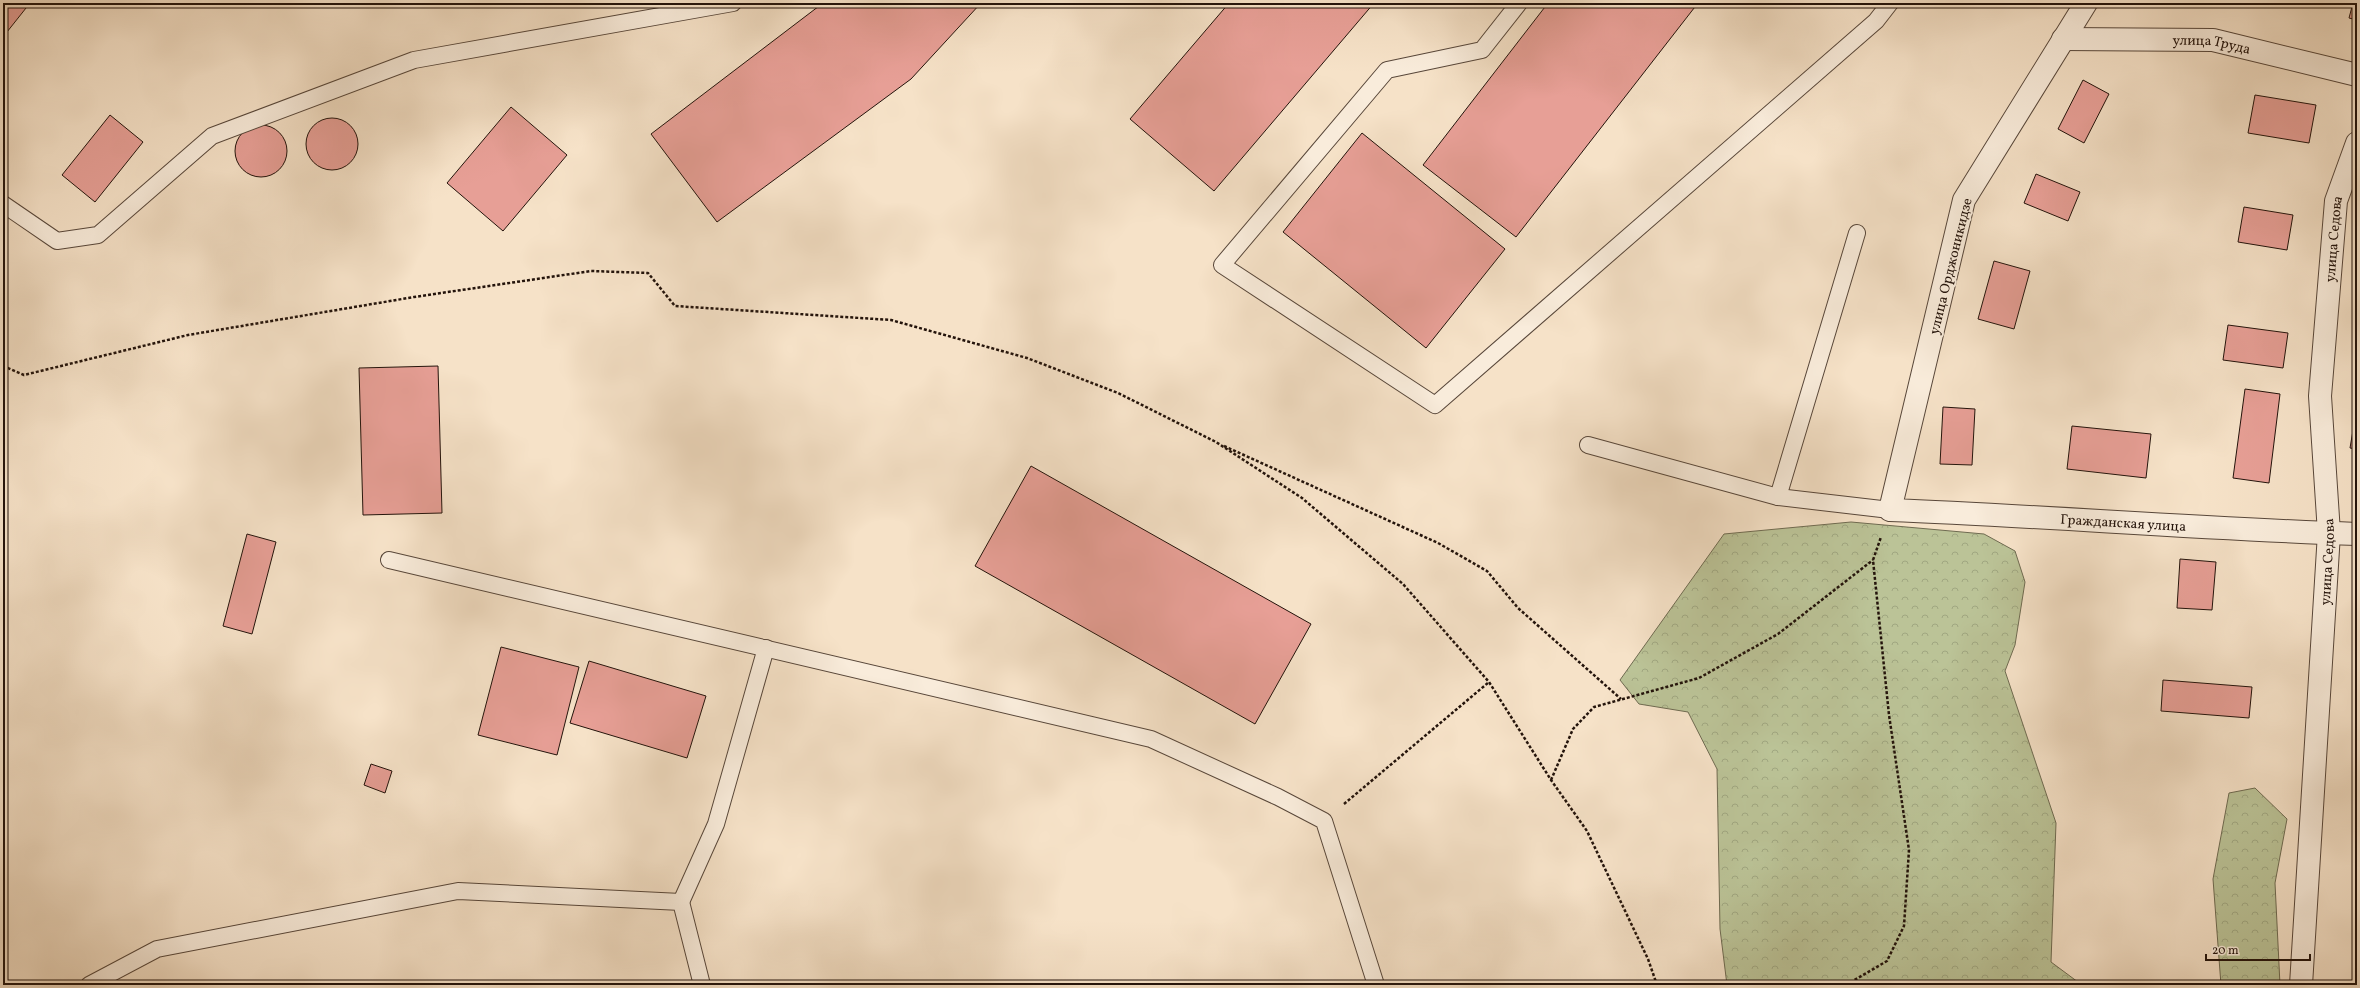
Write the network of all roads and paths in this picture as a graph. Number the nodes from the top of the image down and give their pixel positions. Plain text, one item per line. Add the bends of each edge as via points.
1 (733, 3) edge
2 (1519, 3) edge
3 (1890, 3) edge
4 (2086, 3) edge
5 (2063, 39) junction
6 (2357, 75) edge
7 (2357, 143) edge
8 (3, 204) edge
9 (1857, 233) dead end
10 (3, 366) edge
11 (1216, 442) junction
12 (1588, 445) dead end
13 (1778, 497) junction
14 (1890, 510) junction
15 (2329, 533) junction
16 (2357, 534) edge
17 (389, 560) dead end
18 (1873, 560) junction
19 (766, 648) junction
20 (1489, 682) junction
21 (1621, 700) junction
22 (1552, 780) junction
23 (1324, 821) junction
24 (681, 902) junction
25 (89, 985) edge
26 (702, 985) edge
27 (1376, 985) edge
28 (1657, 985) edge
29 (1846, 985) edge
30 (2301, 985) edge

1 - 8 lane via 414,60 212,136 98,235 57,241
2 - 3 lane via 1482,50 1387,70 1222,265 1435,405 1876,22
4 - 5 street, улица Орджоникидзе
5 - 6 street, улица Труда via 2213,40
5 - 14 street, улица Орджоникидзе via 1964,200
7 - 15 street, улица Седова via 2336,201 2320,396
9 - 13 lane
10 - 11 path via 24,375 188,335 414,297 591,271 648,273 675,306 891,320 1027,358 1118,393
11 - 20 path via 1302,498 1403,584
11 - 21 path via 1438,543 1487,571 1518,608
12 - 13 lane
13 - 14 lane
14 - 15 street, Гражданская улица
14 - 18 path
15 - 16 street, Гражданская улица
15 - 30 street, улица Седова
17 - 19 lane
18 - 21 path via 1778,634 1699,678
18 - 29 path via 1889,715 1909,850 1905,919 1887,962
19 - 23 lane via 1151,739
19 - 24 lane via 716,824
20 - 22 path
20 - 23 path
21 - 22 path via 1594,707 1573,729
22 - 28 path via 1587,831 1648,959
23 - 27 lane
24 - 25 lane via 458,891 157,949
24 - 26 lane

